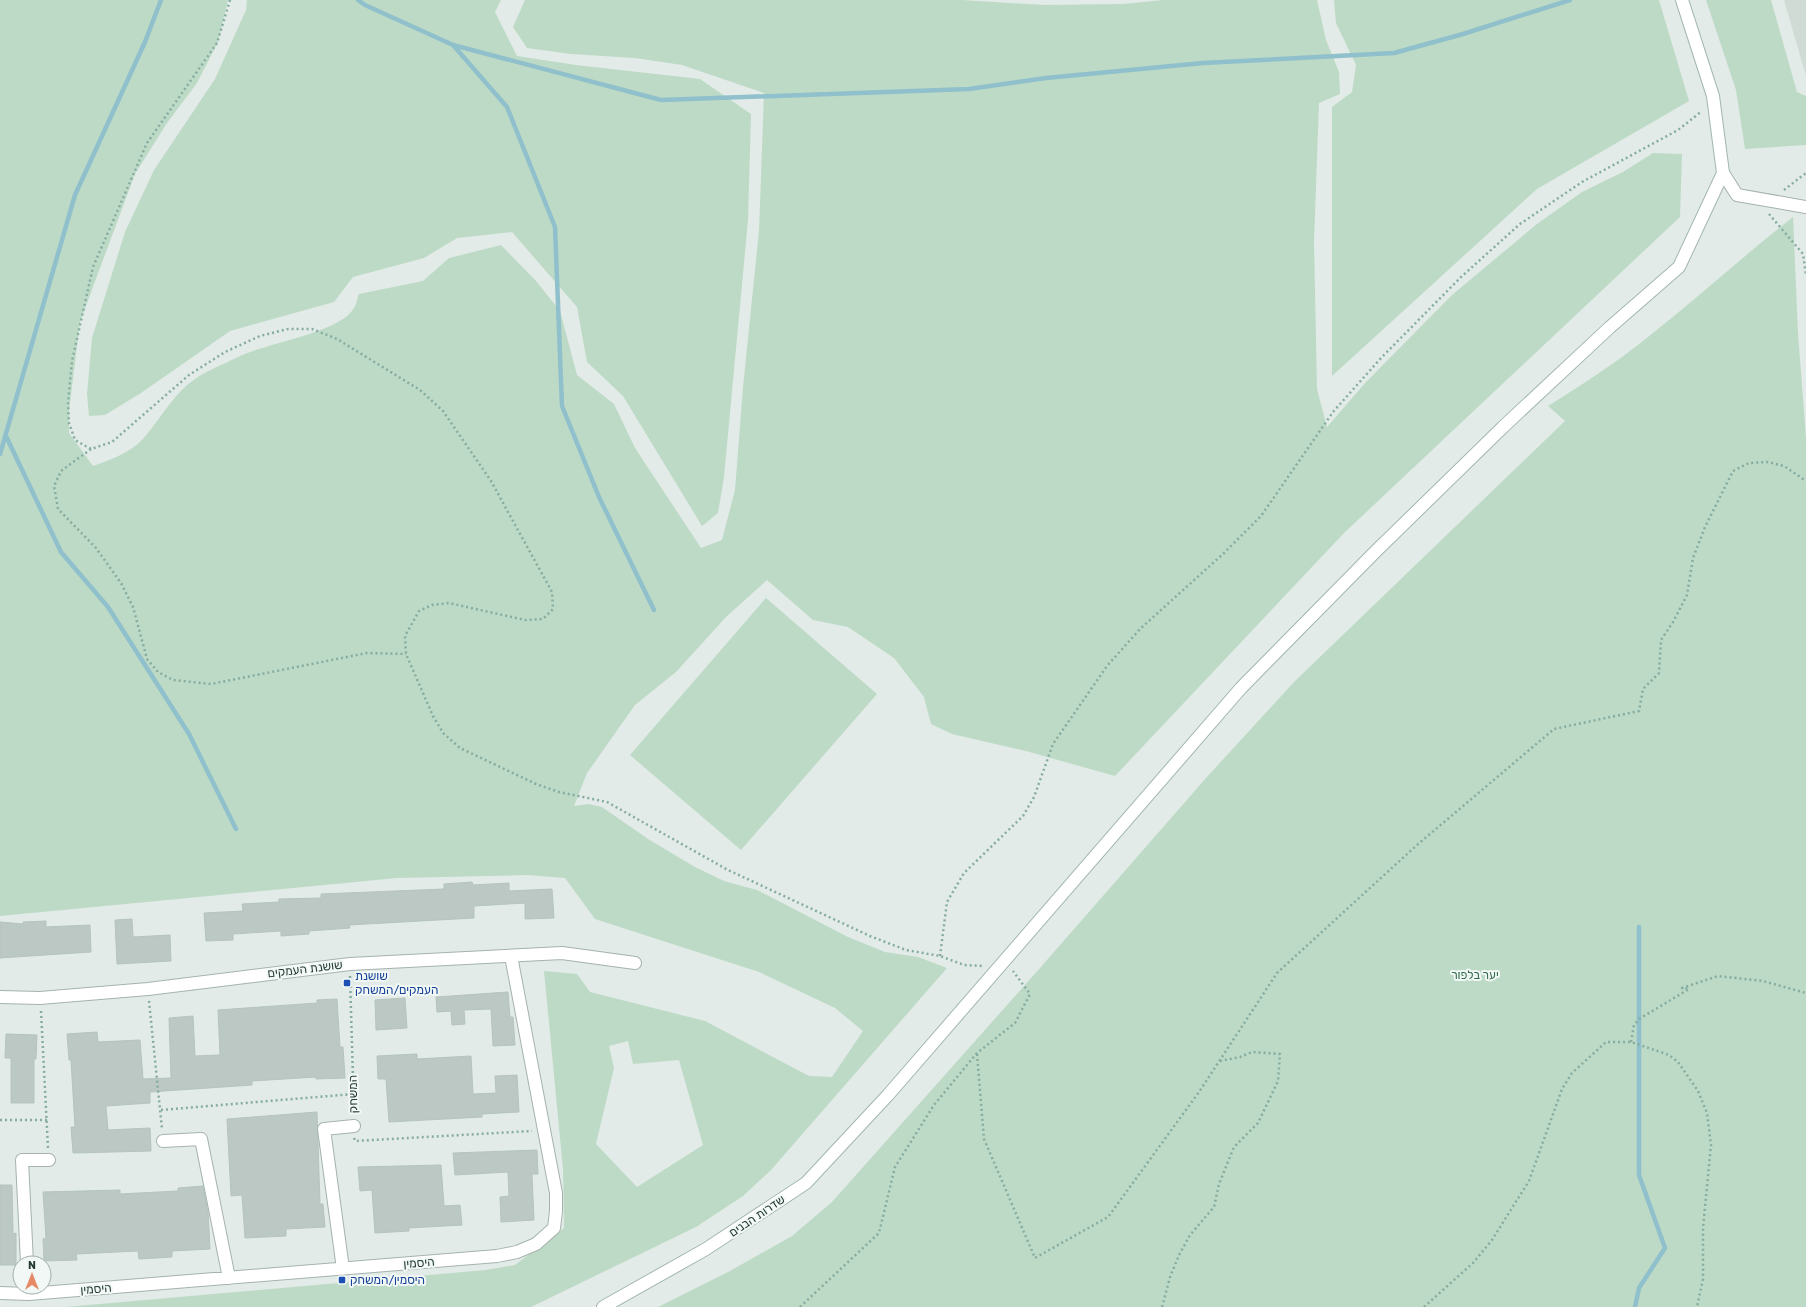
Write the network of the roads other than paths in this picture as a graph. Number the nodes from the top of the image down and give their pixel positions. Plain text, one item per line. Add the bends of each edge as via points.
1 (1682, 0) edge
2 (1723, 173) junction
3 (1806, 207) edge
4 (511, 956) junction
5 (635, 963) dead end
6 (0, 997) edge
7 (354, 1126) road end
8 (163, 1141) road end
9 (49, 1160) road end
10 (27, 1255) edge
11 (343, 1269) junction
12 (229, 1278) junction
13 (52, 1290) edge
14 (12, 1292) edge
15 (0, 1293) edge
16 (603, 1307) edge

1 - 2 street via 1713,96
2 - 3 street via 1737,195
2 - 16 street, שדרות הבנים via 1678,267 1503,427 1241,688 888,1095 806,1183 706,1249
4 - 5 street, שושנת העמקים via 562,953
4 - 6 street, שושנת העמקים via 350,964 148,988 40,998
4 - 11 street, היסמין via 556,1193 554,1228 536,1244 517,1252
7 - 11 street, המשחק via 324,1129
8 - 12 street via 201,1139
9 - 10 street via 22,1160
11 - 12 street, היסמין
12 - 13 street, היסמין
14 - 15 street, היסמין

